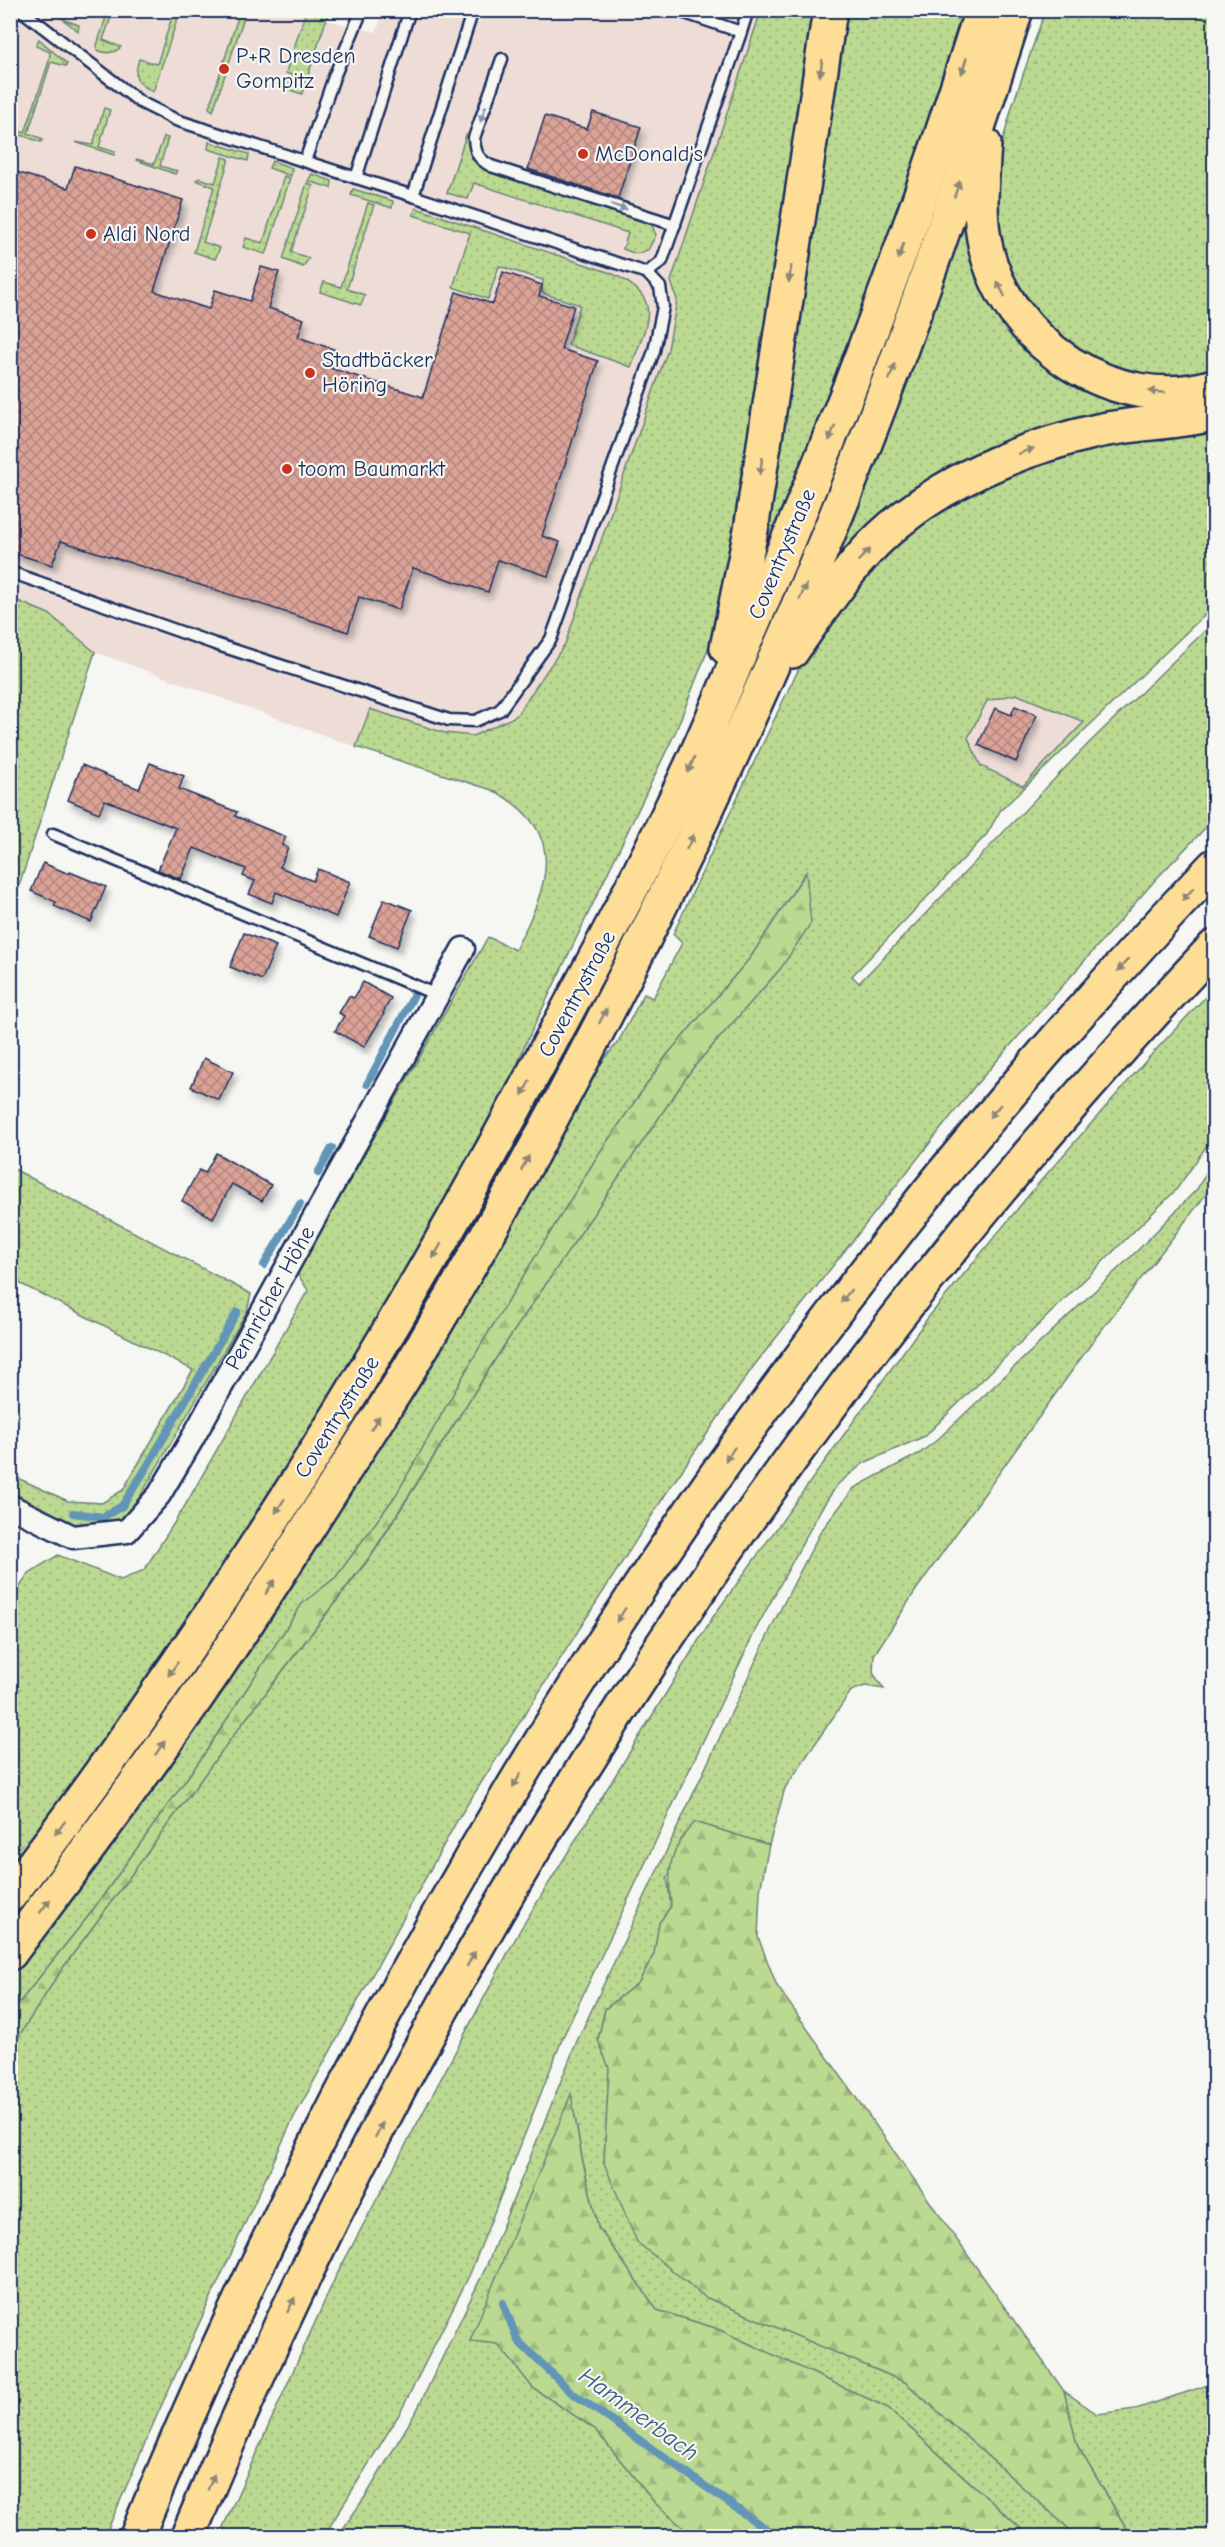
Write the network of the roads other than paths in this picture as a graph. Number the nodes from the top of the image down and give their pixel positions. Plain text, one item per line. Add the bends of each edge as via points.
1 (21, 10) edge
2 (362, 10) edge
3 (410, 10) edge
4 (473, 10) edge
5 (676, 10) edge
6 (748, 10) edge
7 (830, 10) edge
8 (982, 10) edge
9 (1016, 10) edge
10 (741, 32) junction
11 (502, 58) dead end
12 (986, 106) junction
13 (305, 161) junction
14 (356, 178) junction
15 (413, 196) junction
16 (675, 225) junction
17 (647, 273) junction
18 (1215, 386) edge
19 (1215, 414) edge
20 (10, 572) edge
21 (754, 703) junction
22 (715, 712) junction
23 (53, 834) dead end
24 (1215, 866) edge
25 (1215, 947) edge
26 (463, 949) dead end
27 (437, 995) junction
28 (10, 1506) edge
29 (10, 1895) edge
30 (10, 1953) edge
31 (136, 2536) edge
32 (188, 2536) edge

1 - 13 lane via 140,102 176,120
2 - 13 lane
3 - 14 lane
4 - 15 lane
5 - 10 lane
6 - 10 lane
7 -> 22 highway via 751,531
8 -> 22 highway, Coventrystraße via 952,107 857,367 800,515
9 - 12 highway
10 - 16 lane
11 -> 16 lane via 474,138 481,160
18 -> 12 highway via 1196,392 1167,393 1115,385 1071,364 1042,343 1015,313 998,286 985,244 981,201
21 -> 12 highway via 881,401
13 - 14 lane
14 - 15 lane
15 - 17 lane
16 - 17 lane via 662,261
17 - 20 lane via 660,287 663,307 654,351 551,639 500,710 475,721 449,720
21 -> 19 highway via 857,562 881,537 933,496 1052,442 1095,431 1182,422
30 -> 21 highway via 116,1812 235,1641 408,1370 497,1215 650,926
22 -> 29 highway, Coventrystraße via 620,913 466,1200 375,1357 205,1625
23 - 27 lane
24 -> 31 highway via 993,1113 881,1250 793,1366 646,1575 458,1879 356,2064 227,2328
32 -> 25 highway via 278,2333 398,2092 489,1927 600,1744 735,1539 910,1302 1120,1048
26 - 27 street, Pennricher Höhe
27 - 28 street, Pennricher Höhe via 159,1495 127,1531 73,1537

